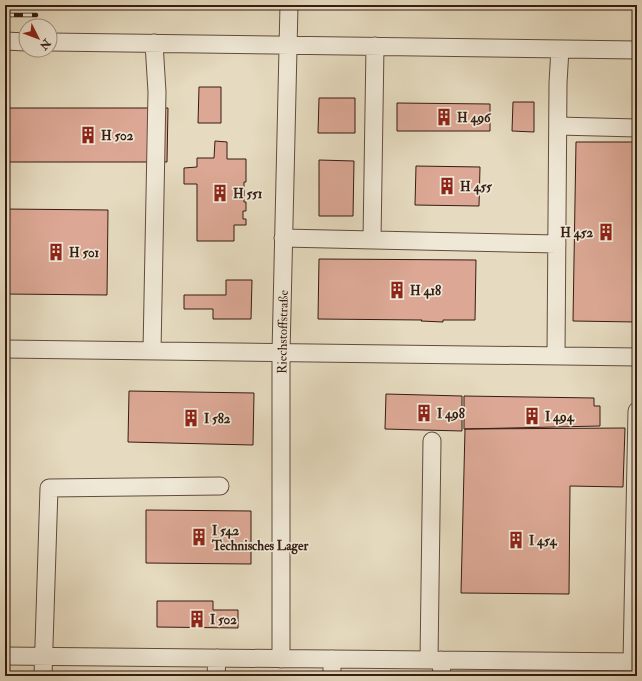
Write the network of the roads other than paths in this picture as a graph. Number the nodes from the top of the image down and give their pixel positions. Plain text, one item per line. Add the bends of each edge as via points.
1 (289, 5) edge
2 (288, 37) junction
3 (5, 41) edge
4 (18, 42) edge
5 (58, 42) edge
6 (154, 43) junction
7 (375, 46) junction
8 (560, 49) junction
9 (637, 50) edge
10 (558, 126) junction
11 (637, 128) edge
12 (283, 238) junction
13 (372, 240) junction
14 (557, 244) junction
15 (5, 349) edge
16 (152, 351) junction
17 (281, 352) junction
18 (556, 356) junction
19 (637, 358) edge
20 (637, 411) edge
21 (432, 441) dead end
22 (220, 486) dead end
23 (5, 656) edge
24 (43, 656) junction
25 (217, 658) junction
26 (281, 658) junction
27 (332, 659) junction
28 (635, 662) edge
29 (438, 665) edge
30 (43, 676) edge
31 (216, 676) edge
32 (332, 676) edge

1 - 2 street, Riechstoffstraße
2 - 6 street
2 - 7 street
2 - 12 street, Riechstoffstraße
3 - 4 street
5 - 6 street
6 - 16 street via 157,92
7 - 8 street
7 - 13 street
8 - 9 street
8 - 10 street
10 - 11 street
10 - 14 street
12 - 13 street
12 - 17 street, Riechstoffstraße
13 - 14 street
14 - 18 street
15 - 16 street
16 - 17 street
17 - 18 street
17 - 26 street, Riechstoffstraße
18 - 19 street
20 - 28 street
21 - 29 street
22 - 24 street via 49,488
23 - 24 street
24 - 25 street
24 - 30 street
25 - 26 street
25 - 31 street
26 - 27 street
27 - 29 street
27 - 32 street
28 - 29 street

